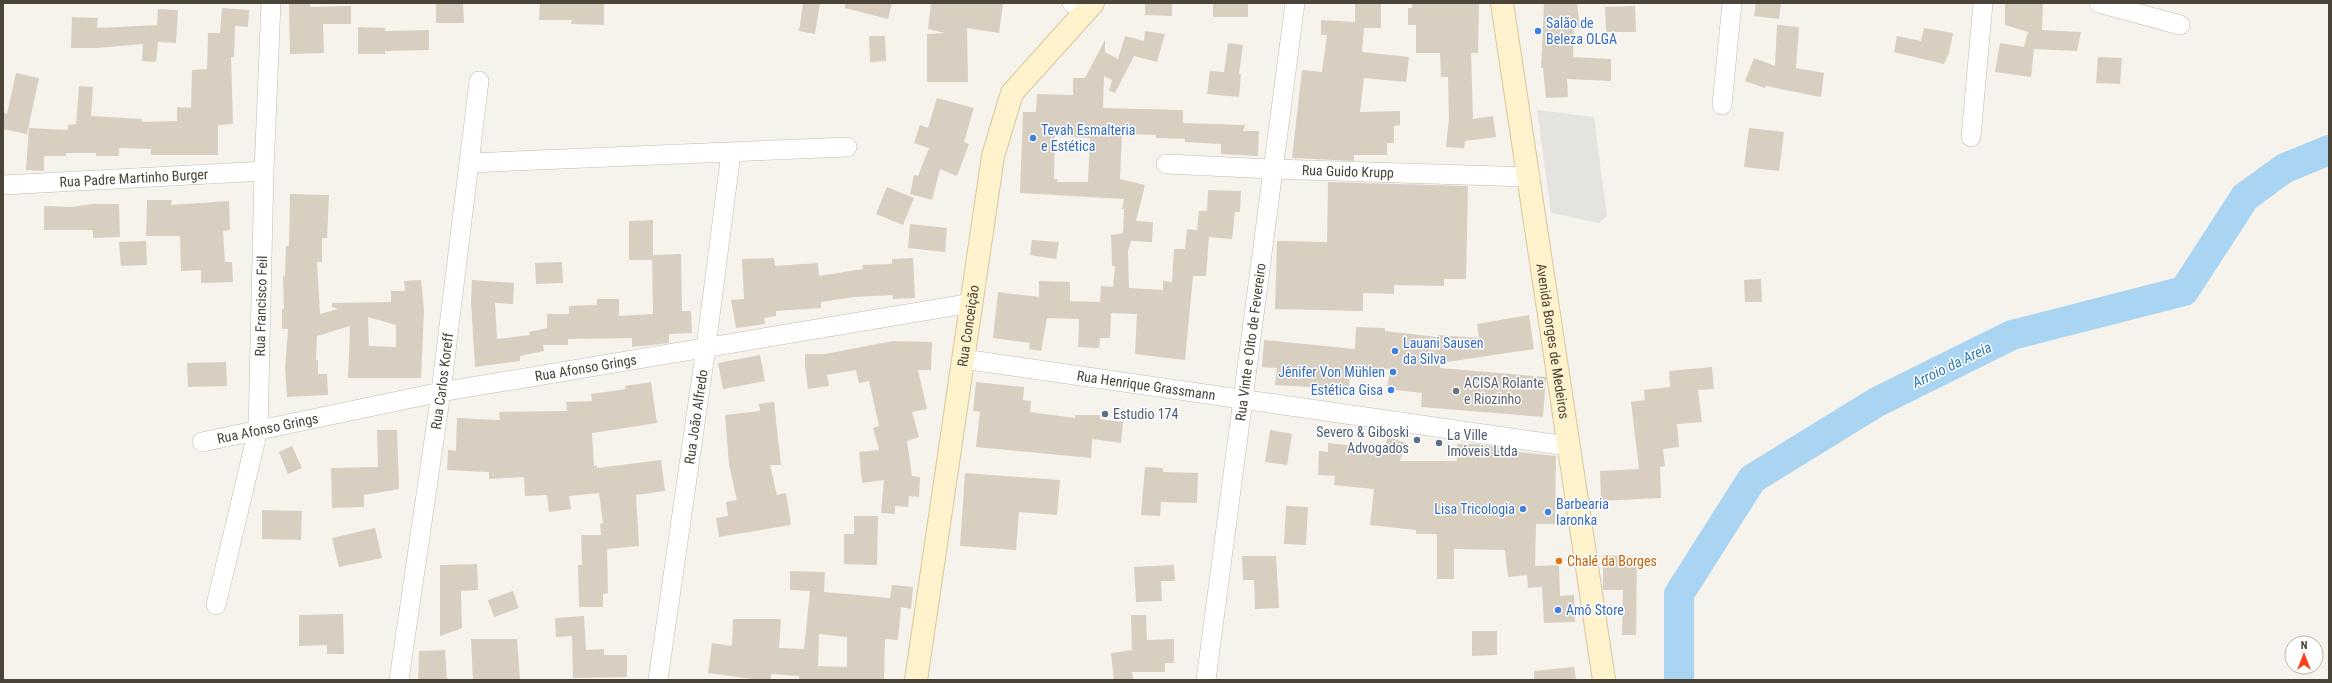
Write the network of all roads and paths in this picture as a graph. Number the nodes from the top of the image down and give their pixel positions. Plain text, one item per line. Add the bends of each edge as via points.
1 (271, 3) edge
2 (1295, 3) edge
3 (1502, 3) edge
4 (1732, 3) edge
5 (1983, 3) edge
6 (2099, 3) edge
7 (1085, 4) edge
8 (2180, 24) dead end
9 (479, 81) dead end
10 (1722, 105) dead end
11 (1971, 138) dead end
12 (847, 147) dead end
13 (731, 153) junction
14 (469, 163) junction
15 (1166, 164) dead end
16 (1273, 169) junction
17 (264, 171) junction
18 (1530, 177) junction
19 (3, 185) edge
20 (972, 303) junction
21 (706, 347) junction
22 (963, 359) junction
23 (441, 392) junction
24 (1242, 399) junction
25 (258, 430) junction
26 (202, 442) dead end
27 (1567, 446) junction
28 (216, 605) dead end
29 (399, 680) edge
30 (658, 680) edge
31 (916, 680) edge
32 (1206, 680) edge
33 (1604, 680) edge

1 - 17 street, Rua Francisco Feil
2 - 16 street, Rua Vinte e Oito de Fevereiro
3 - 18 main road, Avenida Borges de Medeiros
4 - 10 street
5 - 11 street
6 - 8 street
7 - 20 main road, Rua Conceição via 1012,93 993,156
9 - 14 street, Rua Carlos Koreff
12 - 13 street
13 - 14 street
13 - 21 street, Rua João Alfredo
14 - 23 street, Rua Carlos Koreff
15 - 16 street, Rua Guido Krupp
16 - 18 street, Rua Guido Krupp
16 - 24 street, Rua Vinte e Oito de Fevereiro
17 - 19 street, Rua Padre Martinho Burger
17 - 25 street, Rua Francisco Feil
18 - 27 main road, Avenida Borges de Medeiros
20 - 21 street, Rua Afonso Grings
20 - 22 main road, Rua Conceição
21 - 23 street, Rua Afonso Grings
21 - 30 street, Rua João Alfredo
22 - 24 street, Rua Henrique Grassmann
22 - 31 main road, Rua Conceição
23 - 25 street, Rua Afonso Grings
23 - 29 street, Rua Carlos Koreff
24 - 27 street, Rua Henrique Grassmann
24 - 32 street, Rua Vinte e Oito de Fevereiro
25 - 26 street, Rua Afonso Grings
25 - 28 street, Rua Francisco Feil
27 - 33 main road, Avenida Borges de Medeiros

